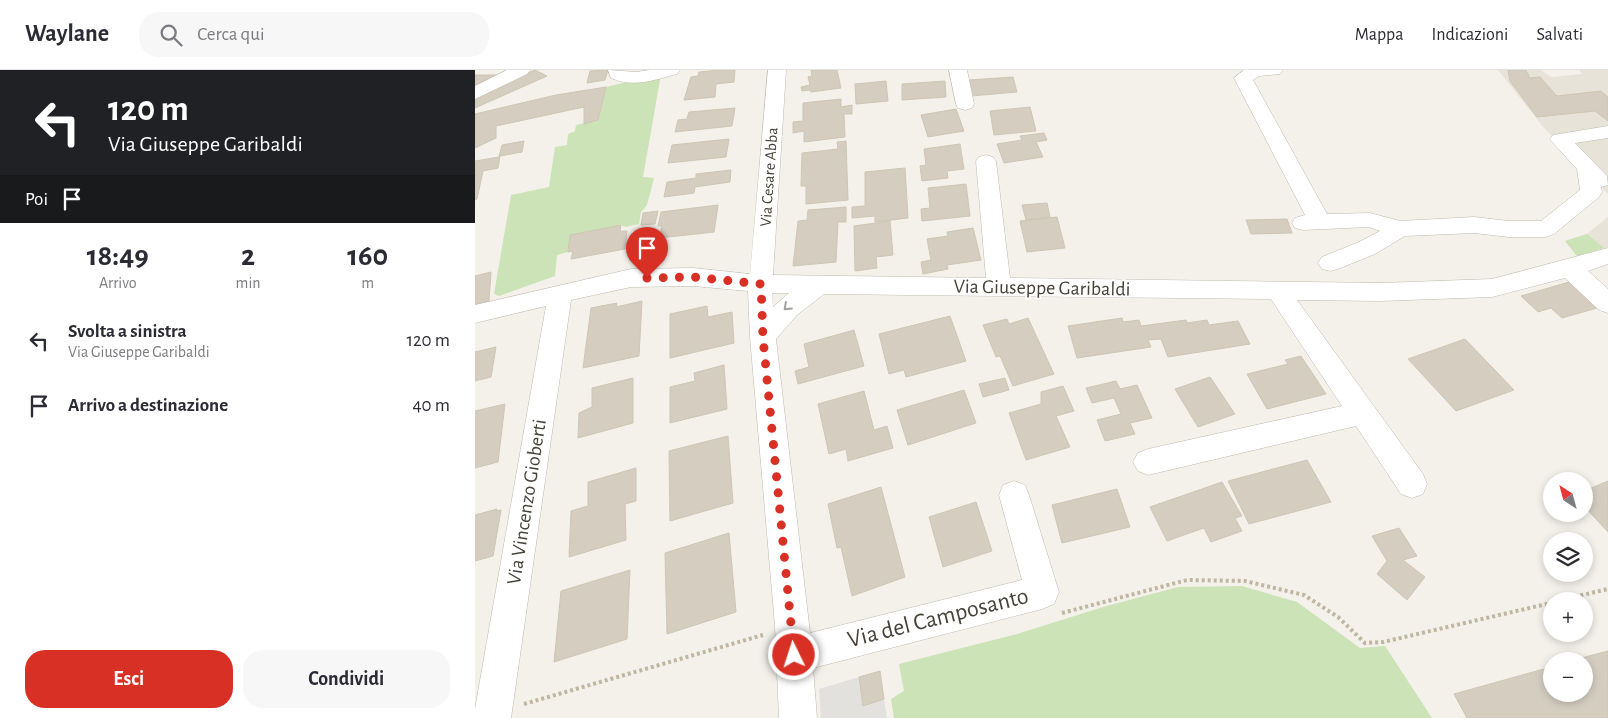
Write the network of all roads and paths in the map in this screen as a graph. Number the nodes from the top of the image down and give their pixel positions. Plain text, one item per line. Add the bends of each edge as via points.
1 (521, 70) edge
2 (617, 70) edge
3 (777, 70) edge
4 (1274, 70) edge
5 (665, 71) edge
6 (959, 72) edge
7 (475, 93) edge
8 (965, 104) dead end
9 (1608, 132) edge
10 (985, 161) dead end
11 (1587, 168) junction
12 (1608, 190) edge
13 (1400, 230) junction
14 (1608, 256) edge
15 (1329, 263) dead end
16 (1570, 268) junction
17 (761, 284) junction
18 (819, 285) junction
19 (999, 287) junction
20 (1278, 291) junction
21 (560, 293) junction
22 (1608, 304) edge
23 (475, 314) edge
24 (763, 338) junction
25 (1363, 412) junction
26 (1148, 462) dead end
27 (1412, 484) dead end
28 (1014, 494) dead end
29 (1608, 589) edge
30 (1593, 593) edge
31 (1543, 604) edge
32 (1052, 615) dead end
33 (793, 640) junction
34 (492, 715) edge
35 (798, 718) edge

1 - 7 street
2 - 5 street via 617,74 625,78
3 - 17 street, Via Cesare Abba
4 - 13 street via 1255,71 1243,78 1311,223 1370,220
6 - 8 street
9 - 11 street via 1560,138
10 - 19 street
11 - 12 street
11 - 13 street via 1591,192 1546,229 1474,225
13 - 15 street
14 - 16 street, Via Giuseppe Garibaldi
16 - 20 street, Via Giuseppe Garibaldi via 1492,288
16 - 22 street
17 - 18 street, Via Giuseppe Garibaldi
17 - 21 street, Via Giuseppe Garibaldi via 693,277 631,278
17 - 24 street
18 - 19 street, Via Giuseppe Garibaldi
18 -> 24 street via 799,296 778,316
19 - 20 street, Via Giuseppe Garibaldi
20 - 25 street
21 - 23 street, Via Giuseppe Garibaldi
21 - 34 street, Via Vincenzo Gioberti
24 - 33 street
25 - 26 street
25 - 27 street
28 - 33 street, Via del Camposanto via 1042,592
29 - 30 path
31 - 32 path via 1383,642 1365,643 1338,617 1304,596 1245,581 1187,580
33 - 34 path
33 - 35 street

